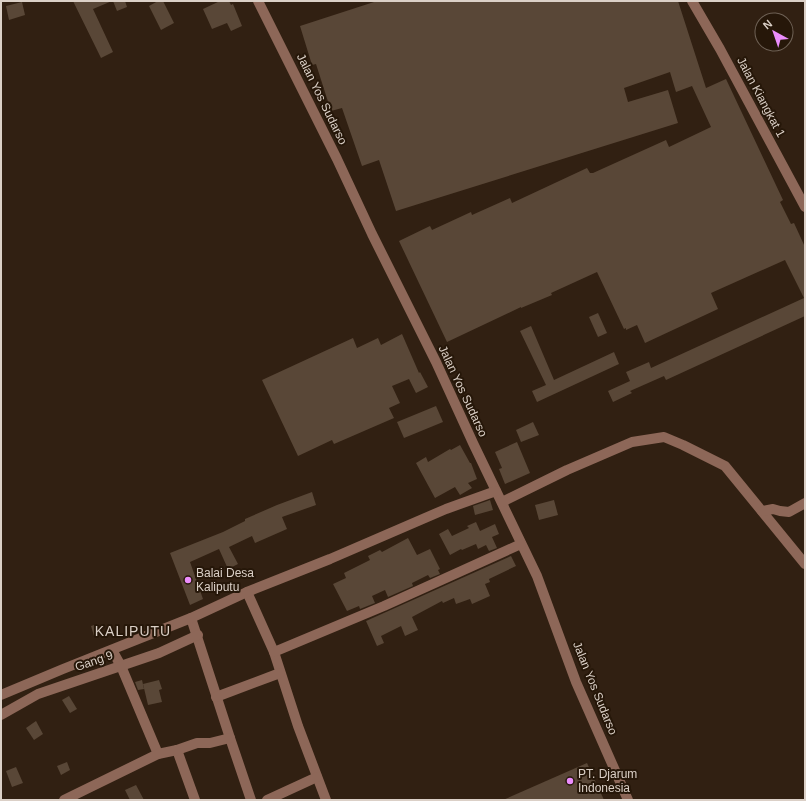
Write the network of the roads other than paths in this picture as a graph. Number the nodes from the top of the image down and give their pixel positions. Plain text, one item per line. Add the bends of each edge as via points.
1 (258, 1) edge
2 (692, 1) edge
3 (805, 207) edge
4 (496, 491) junction
5 (502, 502) junction
6 (805, 503) edge
7 (762, 511) junction
8 (521, 544) junction
9 (805, 564) edge
10 (247, 592) junction
11 (191, 618) junction
12 (198, 635) junction
13 (112, 650) junction
14 (274, 652) junction
15 (121, 666) junction
16 (280, 673) junction
17 (1, 695) edge
18 (216, 697) junction
19 (1, 715) edge
20 (230, 738) junction
21 (177, 750) junction
22 (158, 754) junction
23 (317, 776) junction
24 (83, 795) edge
25 (64, 800) edge
26 (195, 800) edge
27 (252, 800) edge
28 (267, 800) edge
29 (326, 800) edge
30 (628, 800) edge

1 - 4 street, Jalan Yos Sudarso via 436,362
2 - 3 street, Jalan Kiangkat 1
4 - 5 street, Jalan Yos Sudarso
4 - 10 street via 446,509
5 - 7 street via 632,442 664,438 683,444 725,466
5 - 8 street, Jalan Yos Sudarso
6 - 7 street via 789,512 772,509
7 - 9 street
8 - 14 street
8 - 30 street, Jalan Yos Sudarso via 537,576 576,682
10 - 11 street
10 - 14 street
11 - 12 street
11 - 13 street
12 - 15 street, Gang 9 via 159,653
12 - 18 street
13 - 15 street
13 - 17 street
14 - 16 street
15 - 19 street, Gang 9 via 38,694
15 - 22 street
16 - 18 street
16 - 23 street
18 - 20 street
20 - 21 street
20 - 27 street
21 - 22 street
21 - 26 street
22 - 24 street
23 - 28 street
23 - 29 street
24 - 25 street

